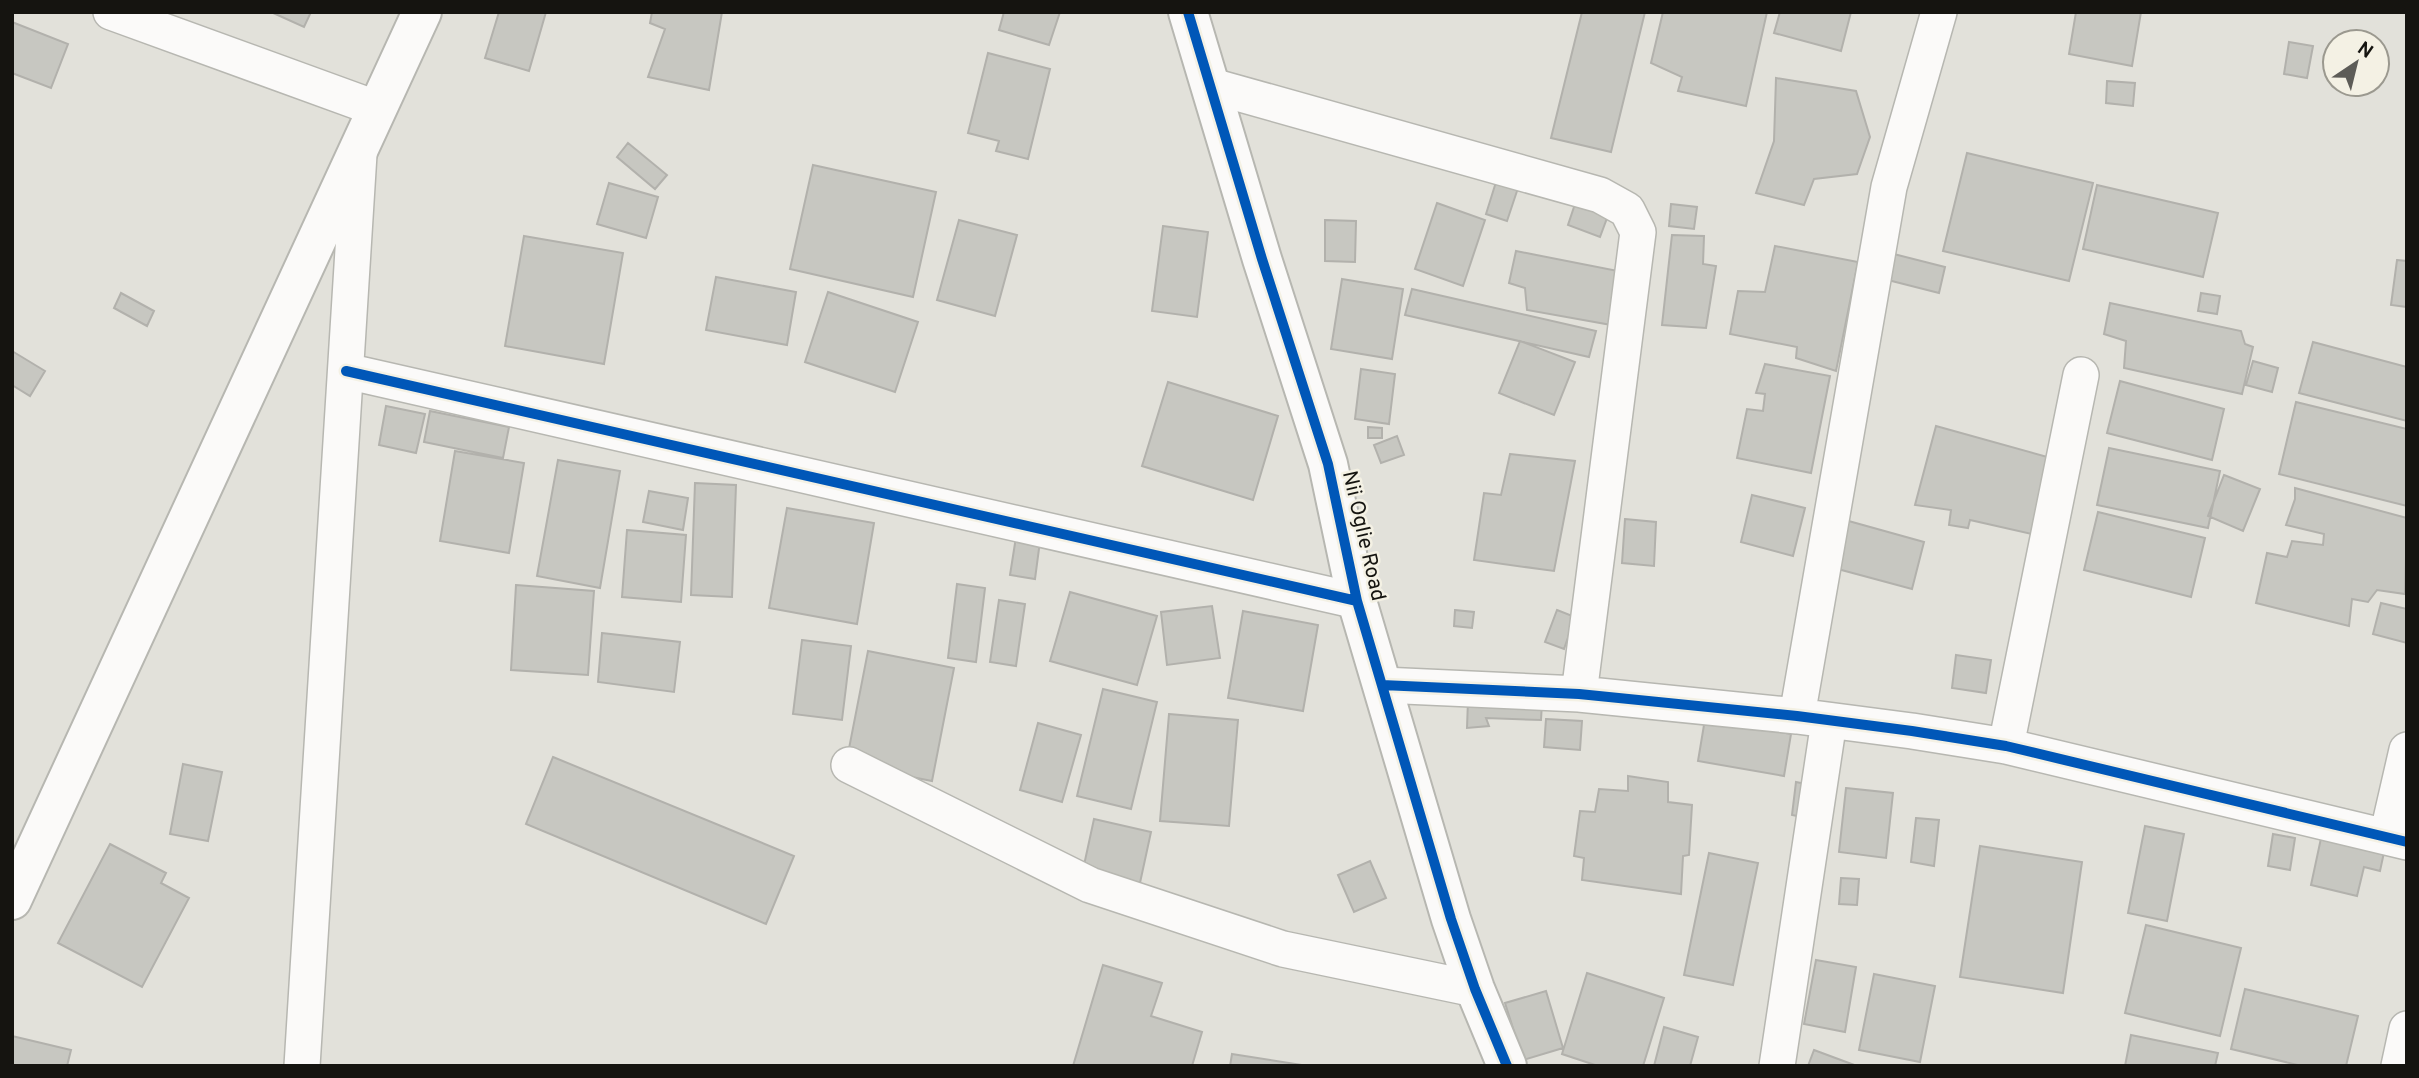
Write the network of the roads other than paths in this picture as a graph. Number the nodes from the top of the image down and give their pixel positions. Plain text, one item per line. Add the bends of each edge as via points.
1 (111, 12) edge
2 (422, 12) edge
3 (1188, 12) edge
4 (1939, 12) edge
5 (1212, 86) junction
6 (378, 109) junction
7 (360, 149) junction
8 (346, 371) junction
9 (2081, 375) dead end
10 (1357, 601) junction
11 (1382, 685) junction
12 (1579, 694) junction
13 (1813, 719) junction
14 (2007, 746) junction
15 (2407, 750) edge
16 (849, 765) dead end
17 (2397, 839) edge
18 (12, 901) edge
19 (1475, 989) junction
20 (2407, 1029) edge
21 (302, 1066) edge
22 (1507, 1066) edge
23 (1777, 1066) edge
24 (2399, 1066) edge

1 - 6 street
2 - 6 street
3 - 5 street, Nii Oglie Road
4 - 13 street via 1889,187
5 - 10 street, Nii Oglie Road via 1328,464
5 - 12 street via 1600,195 1627,210 1639,232
6 - 7 street
7 - 8 street
7 - 18 street
8 - 10 street
8 - 21 street
9 - 14 street
10 - 11 street, Nii Oglie Road
11 - 12 street
11 - 19 street, Nii Oglie Road
12 - 13 street
13 - 14 street
13 - 23 street
14 - 17 street
15 - 17 street
16 - 19 street via 1090,885 1283,949
19 - 22 street, Nii Oglie Road
20 - 24 street

